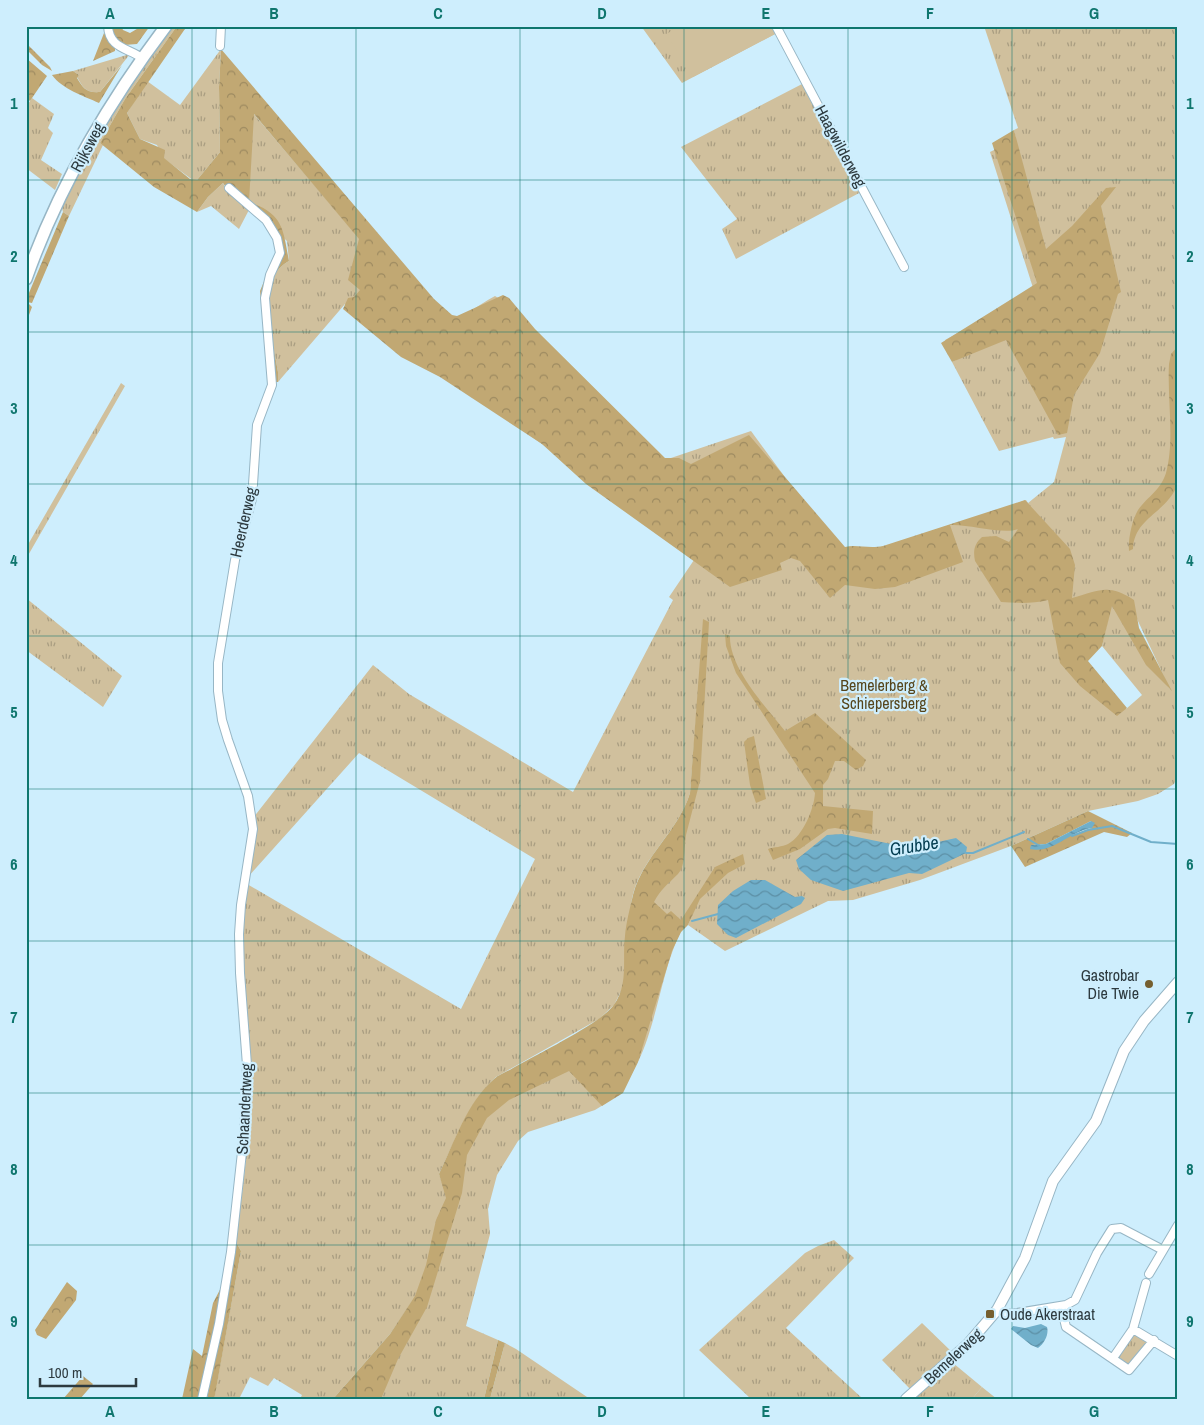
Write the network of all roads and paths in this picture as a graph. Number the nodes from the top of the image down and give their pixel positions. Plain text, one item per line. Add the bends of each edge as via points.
1 (108, 26) edge
2 (166, 26) edge
3 (221, 26) edge
4 (776, 26) edge
5 (220, 46) dead end
6 (142, 58) junction
7 (229, 188) dead end
8 (904, 267) dead end
9 (26, 279) edge
10 (252, 817) joint
11 (1177, 983) edge
12 (1178, 1225) edge
13 (1163, 1250) junction
14 (1149, 1274) dead end
15 (1146, 1283) dead end
16 (1061, 1306) junction
17 (997, 1310) junction
18 (1133, 1329) junction
19 (1154, 1340) junction
20 (1178, 1356) edge
21 (1113, 1358) junction
22 (202, 1399) edge
23 (906, 1399) edge

1 - 6 street via 109,35 119,47
2 - 6 main road, Rijksweg
3 - 5 street
4 - 8 street, Haagwilderweg
6 - 9 main road, Rijksweg via 90,141
7 - 10 street, Heerderweg via 266,220 280,248 265,298 272,385 257,425 252,499 235,560 221,634 218,672 224,730 246,786
10 - 22 street, Schaandertweg via 251,851 240,925 239,962 247,1065 243,1143 228,1273
11 - 17 street via 1134,1035 1119,1062 1096,1121 1055,1176 1025,1258
12 - 13 street
13 - 14 street
13 - 16 street via 1121,1228 1112,1229 1076,1299
15 - 18 street
16 - 17 street via 1009,1314
16 - 21 street via 1066,1327
17 - 23 street, Bemelerweg via 968,1344
18 - 19 street
18 - 21 street
19 - 20 street
19 - 21 street via 1129,1370

